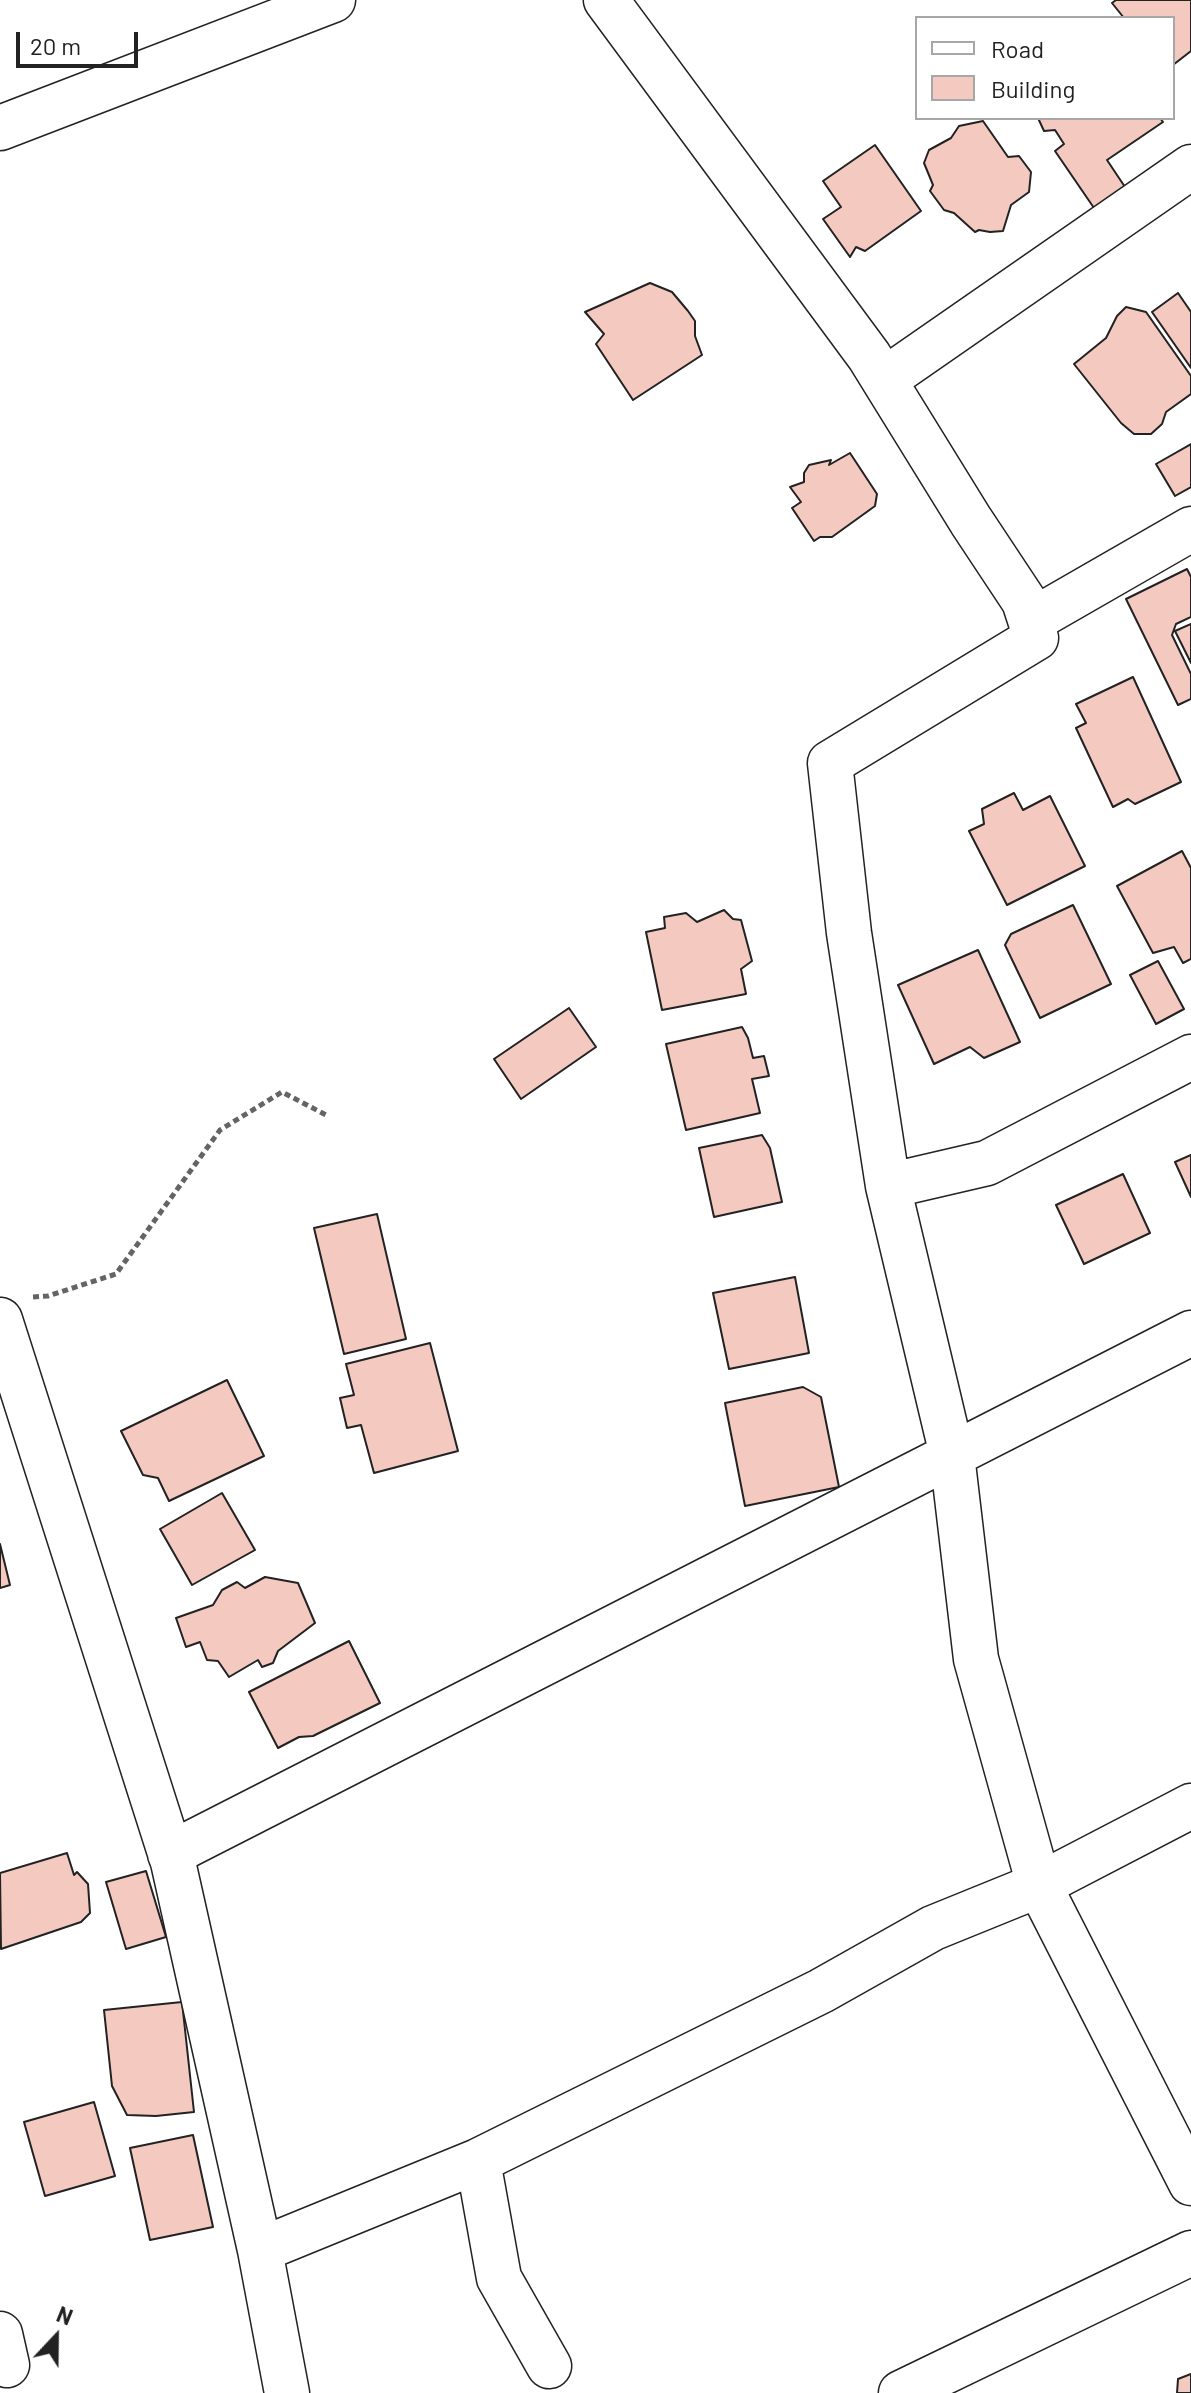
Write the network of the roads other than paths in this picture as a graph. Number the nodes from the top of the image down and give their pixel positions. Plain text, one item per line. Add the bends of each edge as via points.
1 (333, 0) edge
2 (606, 0) edge
3 (0, 128) edge
4 (1191, 167) edge
5 (884, 380) junction
6 (1191, 529) edge
7 (1031, 621) junction
8 (1191, 1057) edge
9 (888, 1186) junction
10 (14, 1308) edge
11 (1191, 1333) edge
12 (952, 1455) junction
13 (1191, 1806) edge
14 (170, 1854) junction
15 (1039, 1885) junction
16 (478, 2161) junction
17 (1191, 2183) edge
18 (260, 2250) junction
19 (1191, 2253) edge
20 (549, 2366) dead end
21 (287, 2393) edge
22 (901, 2393) edge

1 - 3 street
2 - 5 street
4 - 5 street
5 - 7 street via 1024,601
6 - 7 street
7 - 9 street via 1036,638 830,763 849,933
8 - 9 street via 987,1163
9 - 12 street
10 - 14 street
11 - 12 street
12 - 14 street
12 - 15 street via 976,1659
13 - 15 street
14 - 18 street
15 - 16 street via 933,1928 821,1991
15 - 17 street
16 - 18 street
16 - 20 street via 499,2278
18 - 21 street
19 - 22 street

